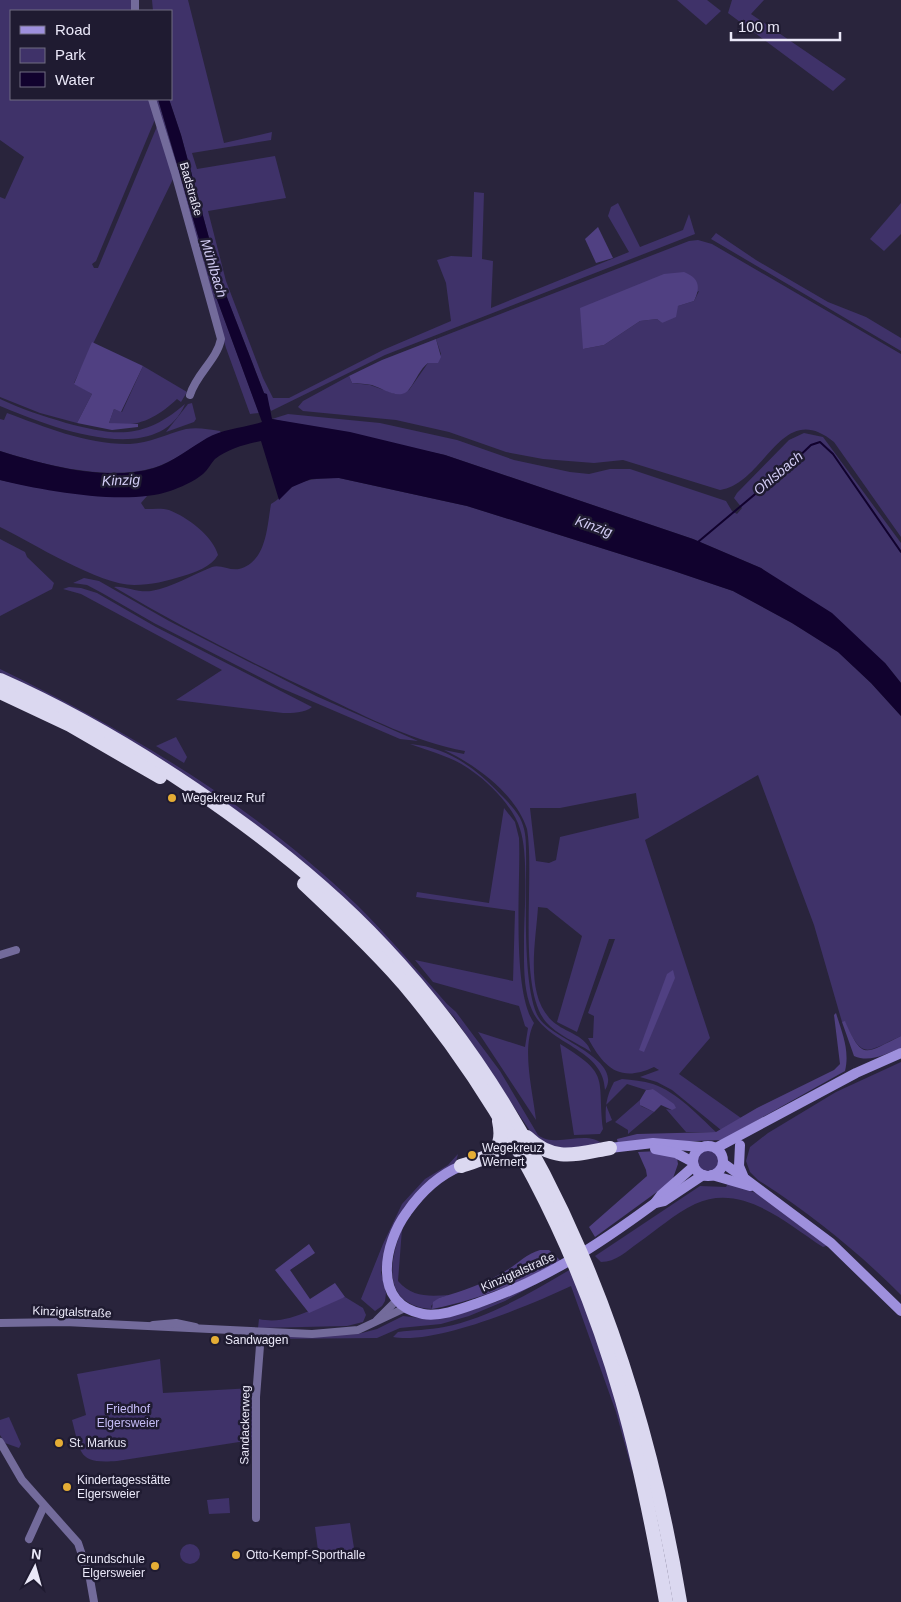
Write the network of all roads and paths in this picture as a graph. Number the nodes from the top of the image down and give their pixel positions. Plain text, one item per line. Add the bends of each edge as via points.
1 (152, 100) edge
2 (190, 394) dead end
3 (0, 680) edge
4 (0, 692) edge
5 (16, 950) dead end
6 (0, 955) edge
7 (901, 1053) edge
8 (497, 1112) junction
9 (760, 1126) junction
10 (521, 1131) junction
11 (740, 1144) junction
12 (701, 1147) junction
13 (610, 1148) junction
14 (716, 1148) junction
15 (676, 1153) junction
16 (723, 1161) junction
17 (693, 1164) junction
18 (461, 1166) joint
19 (708, 1175) junction
20 (681, 1178) junction
21 (744, 1178) junction
22 (758, 1189) junction
23 (655, 1203) junction
24 (396, 1300) junction
25 (405, 1308) junction
26 (901, 1311) edge
27 (0, 1323) edge
28 (375, 1323) junction
29 (261, 1333) junction
30 (0, 1442) edge
31 (44, 1506) junction
32 (256, 1518) dead end
33 (29, 1539) dead end
34 (94, 1602) edge
35 (666, 1602) edge
36 (680, 1602) edge

1 - 2 street, Badstraße via 222,339
3 - 10 highway via 104,732 168,771 273,846 333,897 385,948 448,1022
4 - 8 highway via 70,725 176,787 218,815 302,882 401,982
5 - 6 street
7 - 9 street via 848,1077
8 - 18 highway via 501,1130 496,1152
8 - 35 highway via 558,1228 603,1343 637,1459
9 - 11 street
9 - 14 street
10 - 13 highway via 539,1149 552,1154
10 - 36 highway via 570,1227 610,1324 659,1491
11 - 16 street
11 - 21 street via 739,1166
12 - 13 street via 654,1143
12 - 14 street
12 - 17 street via 695,1153
13 - 15 street via 616,1154 644,1148
14 - 16 street
15 - 17 street
15 - 20 street via 682,1161
16 - 19 street via 720,1171
16 - 21 street
17 - 19 street
17 - 20 street, Kinzigtalstraße
18 - 24 street via 445,1173 406,1213 391,1248 386,1278
19 - 22 street
19 - 23 street, Kinzigtalstraße
20 - 23 street, Kinzigtalstraße
21 - 22 street
22 - 26 street via 831,1243
23 - 25 street, Kinzigtalstraße via 605,1240 550,1274 493,1298 430,1315
24 - 25 street, Kinzigtalstraße
24 - 28 street, Kinzigtalstraße
25 - 28 street, Kinzigtalstraße
27 - 29 street, Kinzigtalstraße via 65,1322 143,1327 176,1323
28 - 29 street, Kinzigtalstraße via 358,1330 312,1334
29 - 32 street, Sandackerweg via 256,1398
30 - 31 street via 22,1480
31 - 33 street
31 - 34 street via 78,1543

